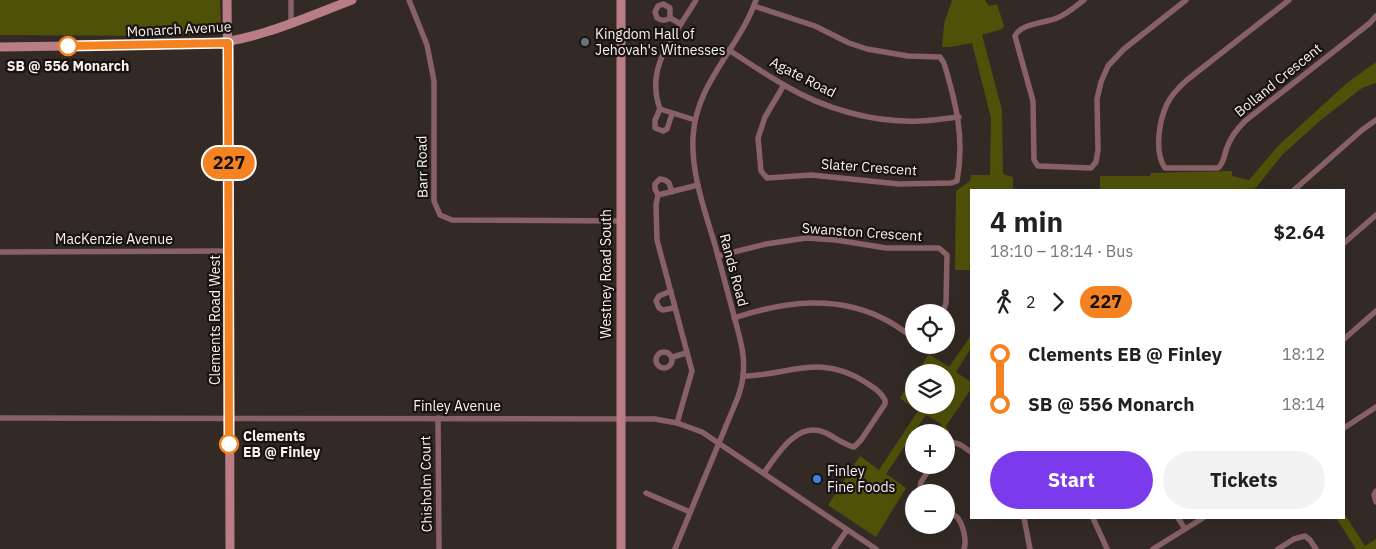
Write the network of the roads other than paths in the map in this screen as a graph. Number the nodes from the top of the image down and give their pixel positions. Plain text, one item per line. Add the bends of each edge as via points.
1 (227, 0) edge
2 (291, 0) edge
3 (352, 0) edge
4 (409, 0) edge
5 (621, 0) edge
6 (696, 0) edge
7 (1084, 0) edge
8 (1186, 0) edge
9 (1288, 0) edge
10 (755, 3) edge
11 (1376, 16) edge
12 (670, 18) dead end
13 (681, 24) junction
14 (291, 25) junction
15 (228, 43) junction
16 (0, 47) edge
17 (729, 50) junction
18 (784, 85) junction
19 (660, 109) junction
20 (672, 114) junction
21 (958, 117) junction
22 (695, 120) junction
23 (1376, 120) edge
24 (698, 185) junction
25 (1295, 189) edge
26 (672, 192) junction
27 (658, 195) junction
28 (1376, 215) edge
29 (620, 221) junction
30 (1345, 242) edge
31 (228, 251) junction
32 (0, 252) edge
33 (718, 256) junction
34 (671, 291) junction
35 (946, 304) edge
36 (674, 308) junction
37 (1376, 311) edge
38 (734, 318) junction
39 (905, 332) edge
40 (1345, 338) edge
41 (686, 353) junction
42 (673, 358) dead end
43 (743, 376) junction
44 (1376, 407) edge
45 (0, 418) edge
46 (229, 418) junction
47 (438, 418) junction
48 (620, 418) junction
49 (677, 423) junction
50 (1345, 427) edge
51 (719, 443) junction
52 (955, 443) edge
53 (970, 451) edge
54 (764, 473) junction
55 (1376, 491) edge
56 (646, 493) dead end
57 (1376, 502) edge
58 (690, 512) junction
59 (955, 517) edge
60 (1024, 519) edge
61 (1093, 519) edge
62 (1179, 519) edge
63 (1200, 519) edge
64 (1186, 528) junction
65 (847, 530) junction
66 (230, 549) edge
67 (439, 549) edge
68 (621, 549) edge
69 (675, 549) edge
70 (834, 549) edge
71 (876, 549) edge
72 (964, 549) edge
73 (1030, 549) edge
74 (1107, 549) edge
75 (1153, 549) edge
76 (1278, 549) edge
77 (1316, 549) edge

1 - 15 street, Clements Road West
2 - 14 street
3 - 14 street, Monarch Avenue
4 - 29 street, Barr Road via 427,45 434,81 434,201 440,215 452,220
5 - 29 street, Westney Road South
6 - 13 street
7 - 8 street via 1058,18 1027,27 1015,36 1033,102 1034,160 1038,166 1091,168 1098,150 1097,99 1108,66 1124,49
9 - 11 street, Bolland Crescent via 1175,91 1166,105 1161,124 1160,160 1166,168 1218,168 1235,131 1245,120
10 - 17 street, Rands Road
10 - 21 street, Slater Crescent via 867,49 940,57
12 - 13 street
13 - 19 street via 656,69 656,99
14 - 15 street, Monarch Avenue
15 - 16 street, Monarch Avenue
15 - 31 street, Clements Road West
17 - 18 street, Agate Road
17 - 22 street, Rands Road via 710,79
18 - 21 street, Agate Road via 840,110 865,116 920,121
18 - 21 street, Slater Crescent via 765,117 758,138 761,171 767,178 811,175 899,184 951,183 957,181 959,170
19 - 20 street
19 - 20 street via 655,128 667,129
20 - 22 street
22 - 24 street, Rands Road via 693,138
23 - 25 street
24 - 26 street
24 - 33 street, Rands Road
26 - 27 street
26 - 27 street via 669,183 660,179 655,184
27 - 34 street via 657,240
28 - 30 street
29 - 48 street, Westney Road South
31 - 32 street, MacKenzie Avenue
31 - 46 street, Clements Road West
33 - 35 street, Swanston Crescent via 806,238 886,248 939,248 947,255
33 - 38 street, Rands Road
34 - 36 street
34 - 36 street via 656,301 663,310
36 - 41 street
37 - 40 street
38 - 39 street via 795,303 833,303 874,315
38 - 43 street, Rands Road via 743,356
41 - 42 street
41 - 49 street via 692,371
43 - 51 street, Rands Road
43 - 54 street via 807,366 838,369 881,392 885,400 854,447 826,433 809,430 789,440
44 - 50 street
45 - 46 street, Finley Avenue
46 - 47 street, Finley Avenue
46 - 66 street, Clements Road West
47 - 48 street, Finley Avenue
47 - 67 street, Chisholm Court
48 - 49 street, Finley Avenue
48 - 68 street, Westney Road South
49 - 51 street, Finley Avenue via 702,432
51 - 54 street, Finley Avenue
51 - 58 street, Rands Road
52 - 53 street
54 - 65 street, Finley Avenue
55 - 57 street
56 - 58 street
58 - 69 street, Rands Road
59 - 72 street via 963,532
60 - 73 street
61 - 74 street
62 - 64 street
63 - 64 street
64 - 75 street
65 - 70 street
65 - 71 street, Finley Avenue
76 - 77 street via 1305,536

